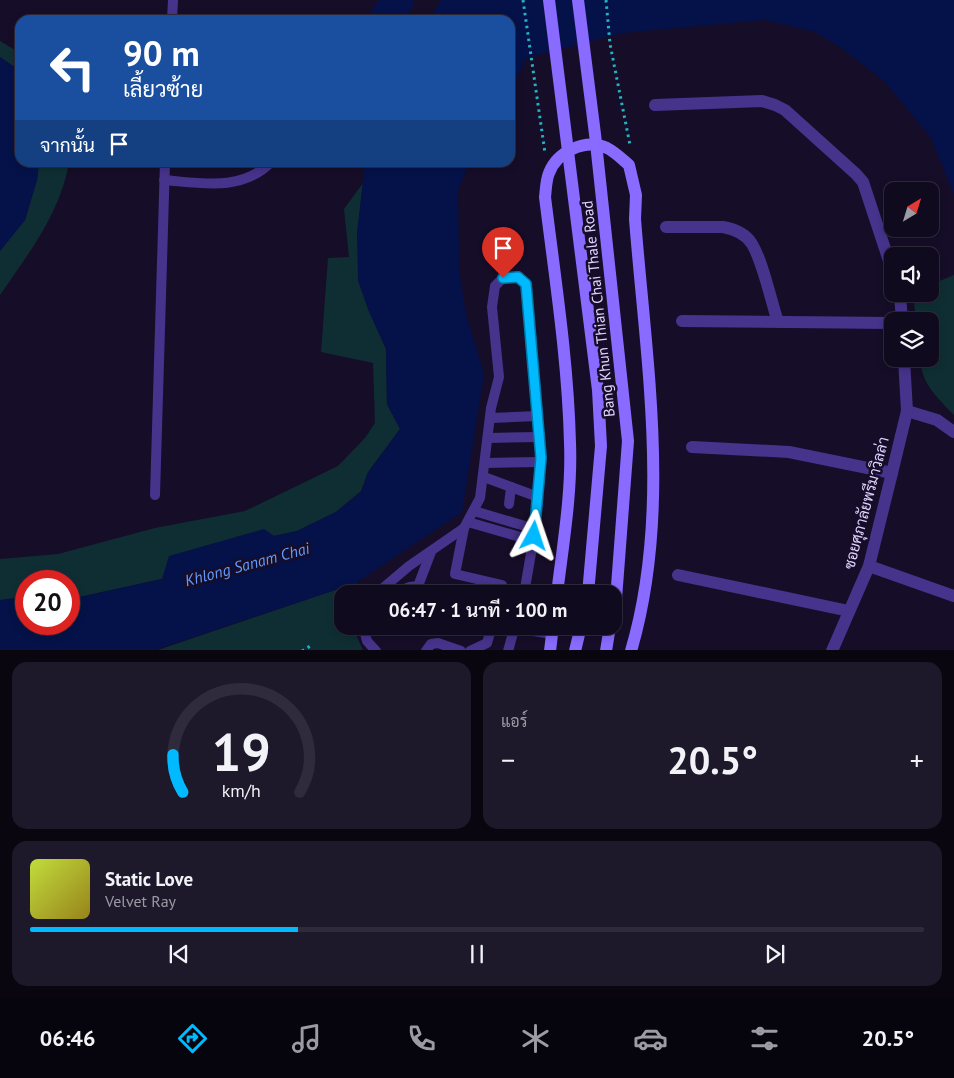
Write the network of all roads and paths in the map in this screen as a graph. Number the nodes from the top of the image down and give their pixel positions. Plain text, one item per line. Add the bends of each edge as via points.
1 (173, 0) edge
2 (523, 0) edge
3 (549, 0) edge
4 (578, 0) edge
5 (606, 0) edge
6 (172, 15) edge
7 (610, 44) dead end
8 (656, 105) dead end
9 (545, 154) dead end
10 (165, 167) edge
11 (266, 167) edge
12 (164, 180) junction
13 (666, 227) dead end
14 (884, 247) edge
15 (682, 321) dead end
16 (778, 322) junction
17 (884, 323) edge
18 (904, 367) edge
19 (907, 411) junction
20 (537, 416) junction
21 (490, 418) junction
22 (954, 432) edge
23 (539, 436) junction
24 (488, 438) junction
25 (692, 447) dead end
26 (540, 462) junction
27 (485, 463) junction
28 (892, 473) junction
29 (484, 477) junction
30 (511, 487) junction
31 (155, 495) dead end
32 (538, 497) junction
33 (509, 504) dead end
34 (474, 511) junction
35 (466, 525) junction
36 (535, 529) junction
37 (534, 541) junction
38 (431, 552) junction
39 (869, 566) junction
40 (678, 575) dead end
41 (386, 585) edge
42 (418, 585) edge
43 (502, 585) edge
44 (526, 585) edge
45 (558, 585) edge
46 (589, 585) edge
47 (617, 585) edge
48 (954, 596) edge
49 (849, 611) junction
50 (366, 635) edge
51 (489, 635) edge
52 (513, 635) edge
53 (552, 635) edge
54 (579, 635) edge
55 (608, 635) edge
56 (312, 645) dead end
57 (302, 650) edge
58 (376, 650) edge
59 (426, 650) edge
60 (461, 650) edge
61 (470, 650) edge
62 (508, 650) edge
63 (550, 650) edge
64 (575, 650) edge
65 (606, 650) edge
66 (630, 650) edge
67 (832, 650) edge

1 - 6 lane
2 - 9 path
3 - 46 main road, Bang Khun Thian Chai Thale Road, bridge via 599,399 601,446
4 - 47 main road, Bang Khun Thian Chai Thale Road, bridge via 628,441
5 - 7 path
8 - 14 street via 762,101 785,110 863,182
10 - 12 lane
11 - 12 lane via 258,175 236,183
12 - 31 lane
13 - 16 street via 731,228 745,237 752,244
15 - 16 street
16 - 17 street
18 - 19 street, ซอยศุภาลัยพรีมาวิลล่า
19 - 22 street via 937,420
19 - 28 street, ซอยศุภาลัยพรีมาวิลล่า
20 - 21 lane
20 - 21 lane via 526,284 518,277 503,278 495,286 492,307 499,377
20 - 23 lane
21 - 24 lane
23 - 24 lane
23 - 26 lane
24 - 27 lane
25 - 28 street via 789,452
26 - 27 lane
26 - 32 lane
27 - 29 lane
28 - 39 street, ซอยศุภาลัยพรีมาวิลล่า
29 - 30 lane
29 - 34 lane
30 - 32 lane
30 - 33 lane
32 - 36 lane
34 - 35 lane
34 - 36 lane
35 - 37 lane
35 - 38 lane
35 - 43 lane via 455,574
36 - 37 lane
37 - 44 lane
38 - 41 lane
38 - 42 lane
39 - 48 street
39 - 49 street, ซอยศุภาลัยพรีมาวิลล่า
40 - 49 street
45 - 66 main road via 567,523 570,443 546,197 548,175 556,160 580,146 594,144 606,148 629,165 636,195 635,219 655,475 649,551 637,629
49 - 67 street, ซอยศุภาลัยพรีมาวิลล่า
50 - 58 lane
51 - 61 lane via 487,643
52 - 62 lane
53 - 63 main road
54 - 64 main road
55 - 65 main road
56 - 57 path
59 - 60 lane via 438,643

